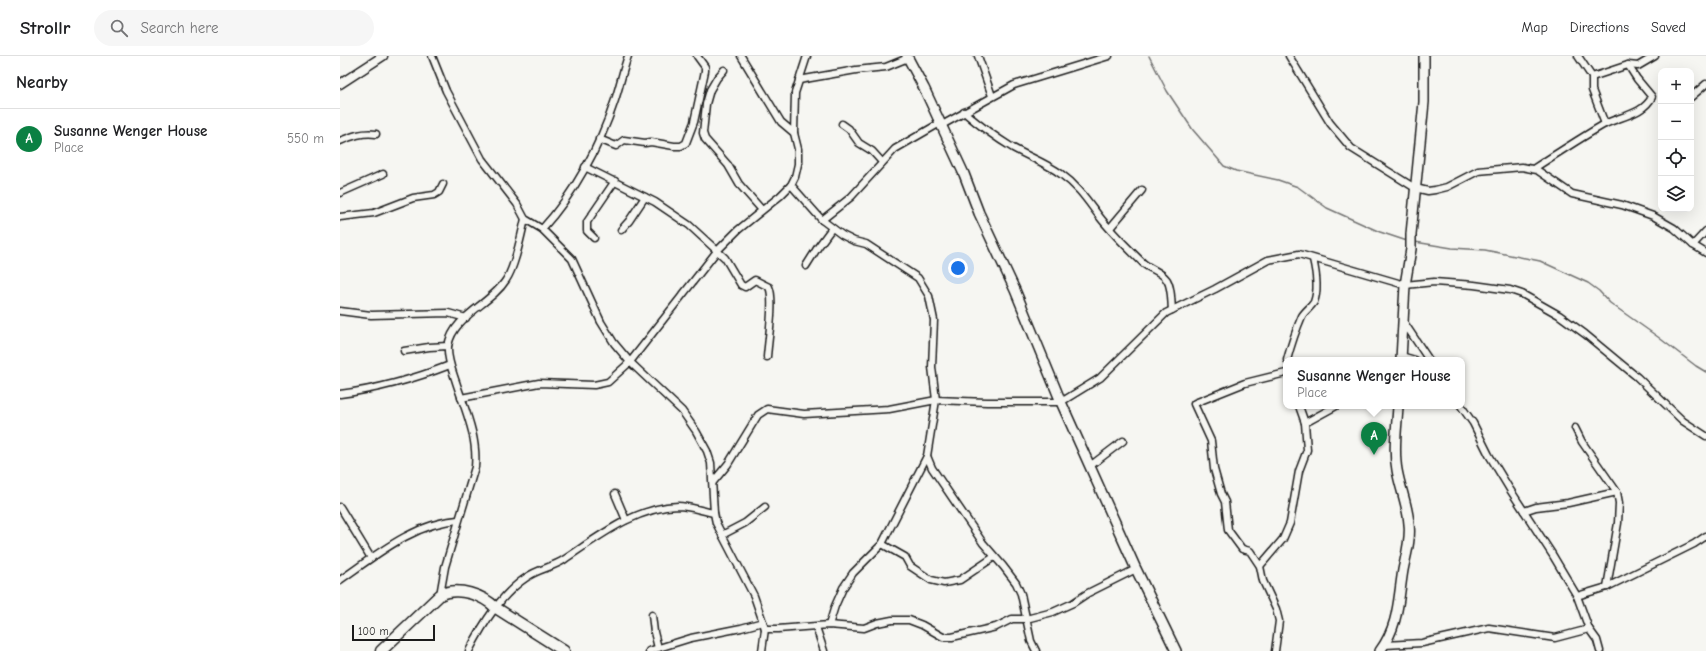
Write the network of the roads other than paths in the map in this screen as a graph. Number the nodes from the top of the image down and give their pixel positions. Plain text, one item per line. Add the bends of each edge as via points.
1 (383, 56) edge
2 (432, 56) edge
3 (628, 56) edge
4 (697, 56) edge
5 (741, 56) edge
6 (807, 56) edge
7 (978, 56) edge
8 (1109, 56) edge
9 (1289, 56) edge
10 (1424, 56) edge
11 (1578, 56) edge
12 (1655, 56) edge
13 (907, 57) edge
14 (1628, 65) junction
15 (724, 70) dead end
16 (1592, 77) junction
17 (799, 80) junction
18 (340, 84) edge
19 (1706, 84) edge
20 (1694, 94) edge
21 (992, 96) junction
22 (964, 112) junction
23 (842, 124) dead end
24 (941, 124) junction
25 (1605, 124) junction
26 (794, 133) junction
27 (376, 134) dead end
28 (599, 139) junction
29 (340, 140) edge
30 (882, 162) junction
31 (586, 167) junction
32 (1533, 169) junction
33 (383, 174) dead end
34 (615, 181) junction
35 (443, 184) dead end
36 (791, 185) junction
37 (1415, 188) junction
38 (1142, 190) dead end
39 (340, 193) edge
40 (645, 197) junction
41 (762, 210) junction
42 (340, 217) edge
43 (526, 219) junction
44 (822, 220) junction
45 (832, 228) junction
46 (1110, 228) junction
47 (542, 229) junction
48 (621, 230) dead end
49 (1706, 231) edge
50 (594, 238) dead end
51 (1693, 245) junction
52 (717, 251) junction
53 (1706, 253) edge
54 (1313, 259) junction
55 (806, 266) dead end
56 (1405, 285) junction
57 (1172, 310) junction
58 (340, 311) edge
59 (466, 318) junction
60 (1403, 321) junction
61 (448, 346) junction
62 (404, 351) dead end
63 (767, 357) dead end
64 (1288, 357) edge
65 (1401, 357) edge
66 (1427, 357) edge
67 (630, 362) junction
68 (450, 365) junction
69 (1283, 374) edge
70 (340, 394) edge
71 (461, 398) junction
72 (936, 400) junction
73 (1060, 402) junction
74 (1300, 409) edge
75 (1331, 409) edge
76 (1398, 409) edge
77 (1463, 409) edge
78 (1305, 423) junction
79 (1575, 428) dead end
80 (1706, 436) edge
81 (1123, 441) dead end
82 (927, 456) junction
83 (1090, 466) junction
84 (713, 482) junction
85 (1617, 492) junction
86 (615, 494) dead end
87 (340, 507) edge
88 (765, 507) dead end
89 (1524, 511) junction
90 (714, 513) junction
91 (458, 520) junction
92 (626, 520) junction
93 (722, 535) junction
94 (1706, 536) edge
95 (882, 544) junction
96 (994, 557) junction
97 (371, 558) junction
98 (1260, 566) junction
99 (1136, 569) junction
100 (340, 570) edge
101 (342, 578) edge
102 (1607, 587) junction
103 (440, 595) junction
104 (1576, 596) junction
105 (496, 608) junction
106 (652, 615) dead end
107 (1026, 619) junction
108 (764, 622) junction
109 (829, 625) junction
110 (816, 627) junction
111 (765, 629) junction
112 (1588, 629) junction
113 (658, 648) junction
114 (1382, 648) edge
115 (380, 651) edge
116 (469, 651) edge
117 (564, 651) edge
118 (650, 651) edge
119 (762, 651) edge
120 (824, 651) edge
121 (1036, 651) edge
122 (1176, 651) edge
123 (1276, 651) edge
124 (1600, 651) edge

1 - 18 street
2 - 43 street via 446,91 482,158
3 - 28 street via 615,101
4 - 28 street via 705,71 694,122 686,143 674,146 624,140 616,146
5 - 26 street via 781,122
6 - 17 street
7 - 21 street
8 - 21 street via 1014,85
9 - 37 street via 1330,123 1351,148
10 - 37 main road via 1424,102
11 - 16 street
12 - 14 street via 1638,66
13 - 17 street via 886,67
13 - 24 main road
14 - 16 street
14 - 25 street via 1652,97 1640,110
15 - 41 street via 710,90 703,133 739,184
16 - 25 street via 1592,90
17 - 26 street via 795,93
19 - 20 street
21 - 22 street
22 - 24 street
22 - 46 street via 987,132 1049,166 1072,182
23 - 30 street via 859,143 872,151
24 - 30 street via 895,150
24 - 73 main road via 1015,290
25 - 32 street
26 - 36 street via 798,164
27 - 29 street via 368,132
28 - 31 street
30 - 44 street via 851,197
31 - 34 street
31 - 47 street via 568,196
32 - 37 street via 1522,167 1486,170 1471,174 1446,187 1428,191
32 - 51 street via 1572,194 1622,205 1654,216 1674,228
33 - 39 street
34 - 40 street
34 - 50 street via 587,222 587,231
35 - 42 street via 434,195 413,198 374,213
36 - 41 street
36 - 44 street
37 - 56 main road via 1411,249
38 - 46 street
40 - 48 street
40 - 52 street via 689,225
41 - 52 street
43 - 47 street
43 - 59 street via 506,281
44 - 45 street
45 - 55 street
45 - 72 street via 854,241 866,244 909,271 918,278 925,289 934,320 932,367
46 - 57 street via 1144,264 1151,270 1160,272 1167,281
47 - 67 street via 572,259 601,322
49 - 51 street
51 - 53 street
52 - 63 street via 725,258 741,285 745,287 754,280 770,289
52 - 67 street
54 - 56 street
54 - 57 street via 1299,254 1268,260
54 - 64 street via 1316,272 1313,302 1303,314
56 - 60 main road
56 - 80 street via 1434,282 1474,285 1522,294 1559,315 1585,334 1684,421
57 - 73 street via 1157,321 1100,378
58 - 59 street via 371,315 448,313
59 - 61 street via 451,336
60 - 65 main road
60 - 66 street
61 - 62 street
61 - 68 street
67 - 71 street via 608,382 594,385 539,383
67 - 84 street via 682,411 696,431 707,451
68 - 70 street via 398,383
68 - 71 street
69 - 98 street via 1245,383 1194,404 1211,441 1214,468 1225,502 1228,530 1242,549 1250,551
71 - 91 street via 477,453
72 - 73 street
72 - 82 street
72 - 84 street via 889,409 811,414 767,409 758,415 728,464
73 - 83 main road
74 - 78 street
75 - 78 street
76 - 114 main road via 1397,469 1410,525 1397,615
77 - 89 street
78 - 98 street via 1307,450 1299,471 1288,531
79 - 85 street
81 - 83 street
82 - 95 street
82 - 96 street via 932,468
83 - 99 main road
84 - 90 street
85 - 89 street
85 - 102 street via 1618,523
86 - 92 street
87 - 97 street
88 - 93 street via 745,523
89 - 104 street
90 - 92 street via 678,506 644,513
90 - 93 street
91 - 97 street via 438,523 419,530
91 - 103 street
92 - 105 street via 564,560 528,576 510,590
93 - 108 street via 754,596
94 - 102 street
95 - 96 street via 904,557 910,566 930,580 944,583 960,580
95 - 109 street via 846,583
96 - 107 street via 1016,583
97 - 101 street
98 - 123 street via 1263,581 1279,621
99 - 107 street via 1088,592 1073,603 1053,612
99 - 122 main road
100 - 101 street
102 - 104 street
103 - 105 main road via 446,592 462,592 488,600
103 - 115 main road
104 - 112 street
105 - 116 street
105 - 117 main road
106 - 113 street
107 - 109 street via 1012,619 996,627 952,637 943,637 909,620 892,620 864,628
107 - 121 street
108 - 111 street
108 - 113 street
109 - 110 street
110 - 111 street
110 - 120 street
111 - 119 street
112 - 114 street via 1555,638 1490,628 1422,643
112 - 124 street
113 - 118 street

